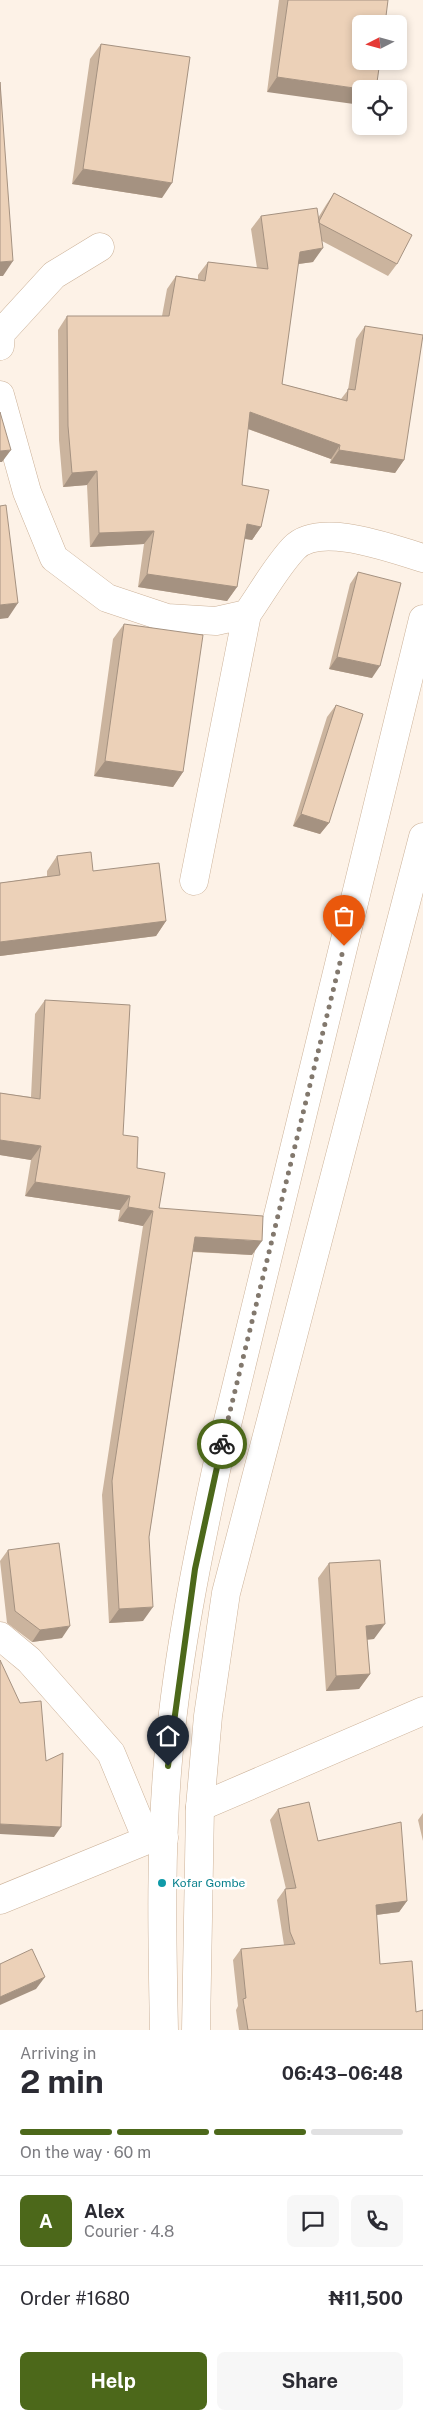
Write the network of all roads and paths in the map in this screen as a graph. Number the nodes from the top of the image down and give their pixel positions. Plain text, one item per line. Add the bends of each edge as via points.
1 (100, 246) dead end
2 (0, 337) edge
3 (0, 394) edge
4 (423, 558) edge
5 (247, 614) junction
6 (423, 619) edge
7 (423, 837) edge
8 (194, 881) dead end
9 (0, 1636) edge
10 (423, 1711) edge
11 (200, 1807) junction
12 (156, 1839) junction
13 (0, 1900) edge
14 (164, 2030) edge
15 (196, 2030) edge

1 - 2 main road via 54,274
3 - 5 main road via 27,492 54,558 107,598 167,618 216,621
4 - 5 main road via 342,536 317,537 295,547
5 - 8 main road
6 - 12 main road via 217,1466 195,1569
7 - 11 main road via 226,1593 208,1716
9 - 12 main road via 29,1660 111,1753
10 - 11 main road
11 - 15 main road
12 - 13 main road
12 - 14 main road

